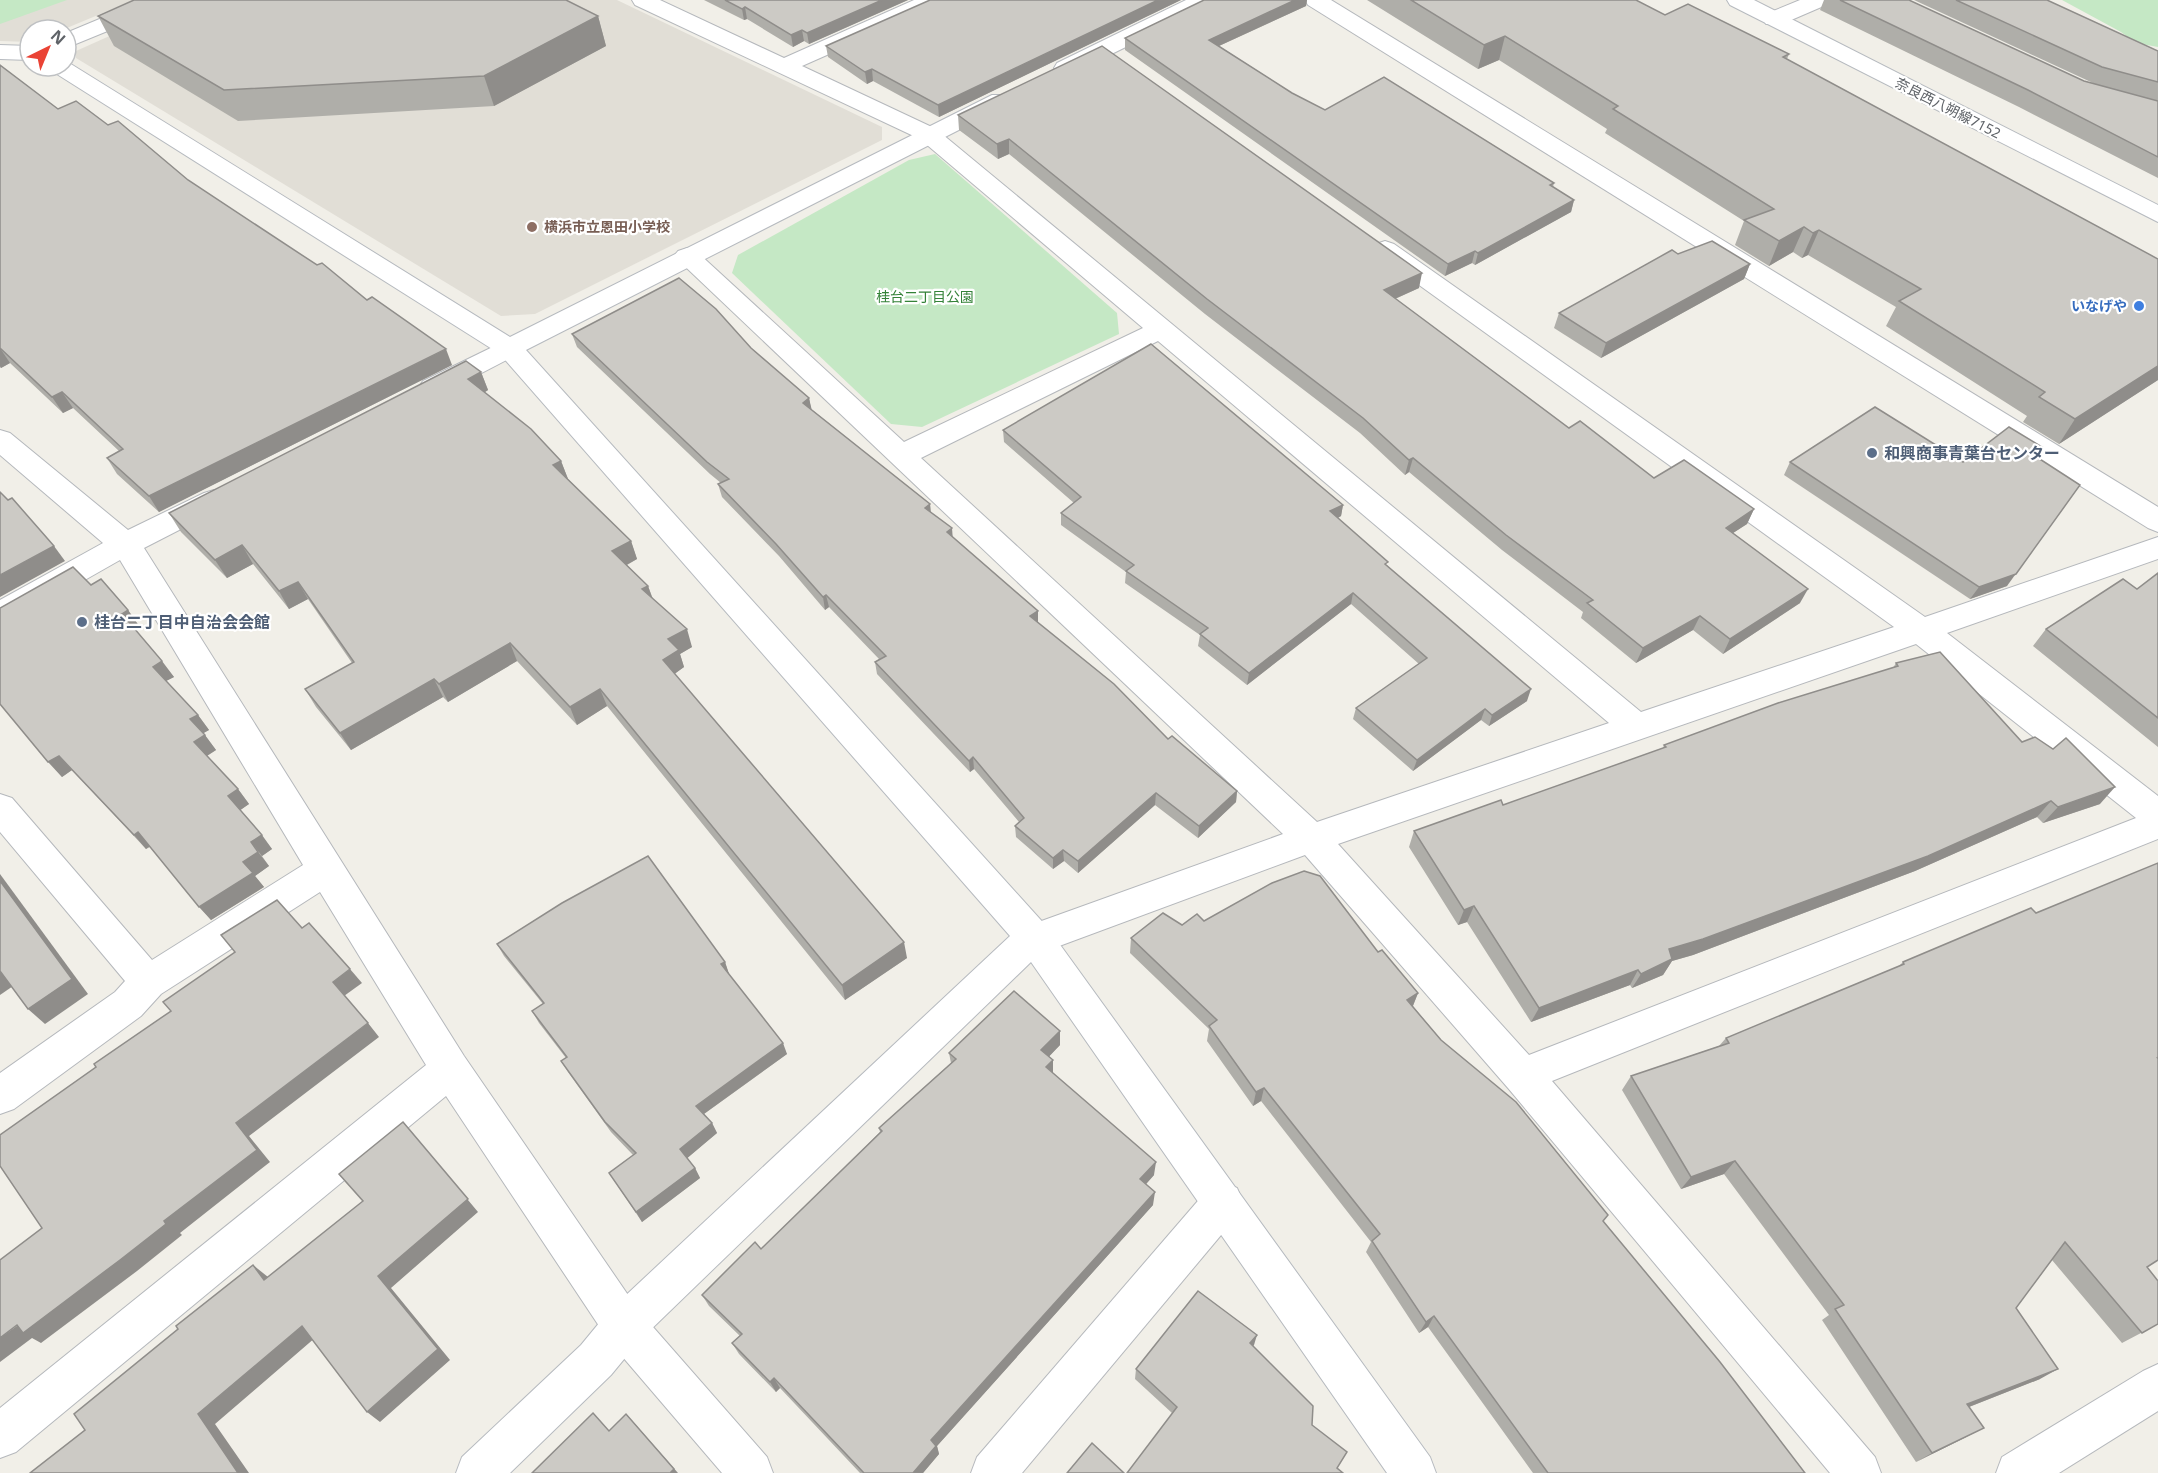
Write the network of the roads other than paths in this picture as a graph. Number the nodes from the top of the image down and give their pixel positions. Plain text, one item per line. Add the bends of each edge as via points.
1 (163, 0) edge
2 (643, 0) edge
3 (932, 0) edge
4 (1203, 0) edge
5 (1316, 0) edge
6 (1738, 0) edge
7 (1818, 0) edge
8 (901, 5) edge
9 (1774, 19) junction
10 (78, 36) edge
11 (0, 52) edge
12 (18, 53) edge
13 (784, 66) junction
14 (78, 77) edge
15 (927, 134) junction
16 (2158, 215) edge
17 (1367, 236) edge
18 (687, 256) junction
19 (1160, 330) junction
20 (509, 348) junction
21 (414, 397) edge
22 (0, 440) edge
23 (902, 455) junction
24 (233, 491) edge
25 (2158, 521) edge
26 (127, 546) junction
27 (2158, 548) edge
28 (0, 614) edge
29 (1922, 631) junction
30 (1636, 727) junction
31 (0, 808) edge
32 (2158, 815) edge
33 (2158, 824) edge
34 (1313, 840) junction
35 (325, 870) junction
36 (1035, 939) junction
37 (148, 982) junction
38 (450, 1069) junction
39 (1522, 1075) junction
40 (0, 1096) edge
41 (1223, 1203) junction
42 (624, 1326) junction
43 (2158, 1386) edge
44 (0, 1436) edge
45 (478, 1473) edge
46 (751, 1473) edge
47 (993, 1473) edge
48 (1414, 1473) edge
49 (1859, 1473) edge
50 (2018, 1473) edge

1 - 10 street
2 - 13 street
3 - 8 street
4 - 15 street via 1114,56 1032,84
5 - 25 street
6 - 9 street, 奈良西八朔線7152
7 - 9 street
8 - 13 street
9 - 16 street, 奈良西八朔線7152
11 - 12 street
13 - 15 street
14 - 20 street
15 - 18 street
15 - 19 street
17 - 29 street
18 - 20 street
18 - 23 street
19 - 23 street
19 - 30 street
20 - 21 street
20 - 36 street
22 - 26 street
23 - 34 street
24 - 26 street
26 - 28 street
26 - 35 street
27 - 29 street
29 - 30 street
29 - 32 street
30 - 34 street
31 - 37 street
33 - 39 street
34 - 36 street
34 - 39 street
35 - 37 street
35 - 38 street
36 - 41 street
36 - 42 street
37 - 40 street via 128,1004
38 - 42 street
38 - 44 street
39 - 49 street
41 - 47 street
41 - 48 street
42 - 45 street via 596,1360
42 - 46 street
43 - 50 street

